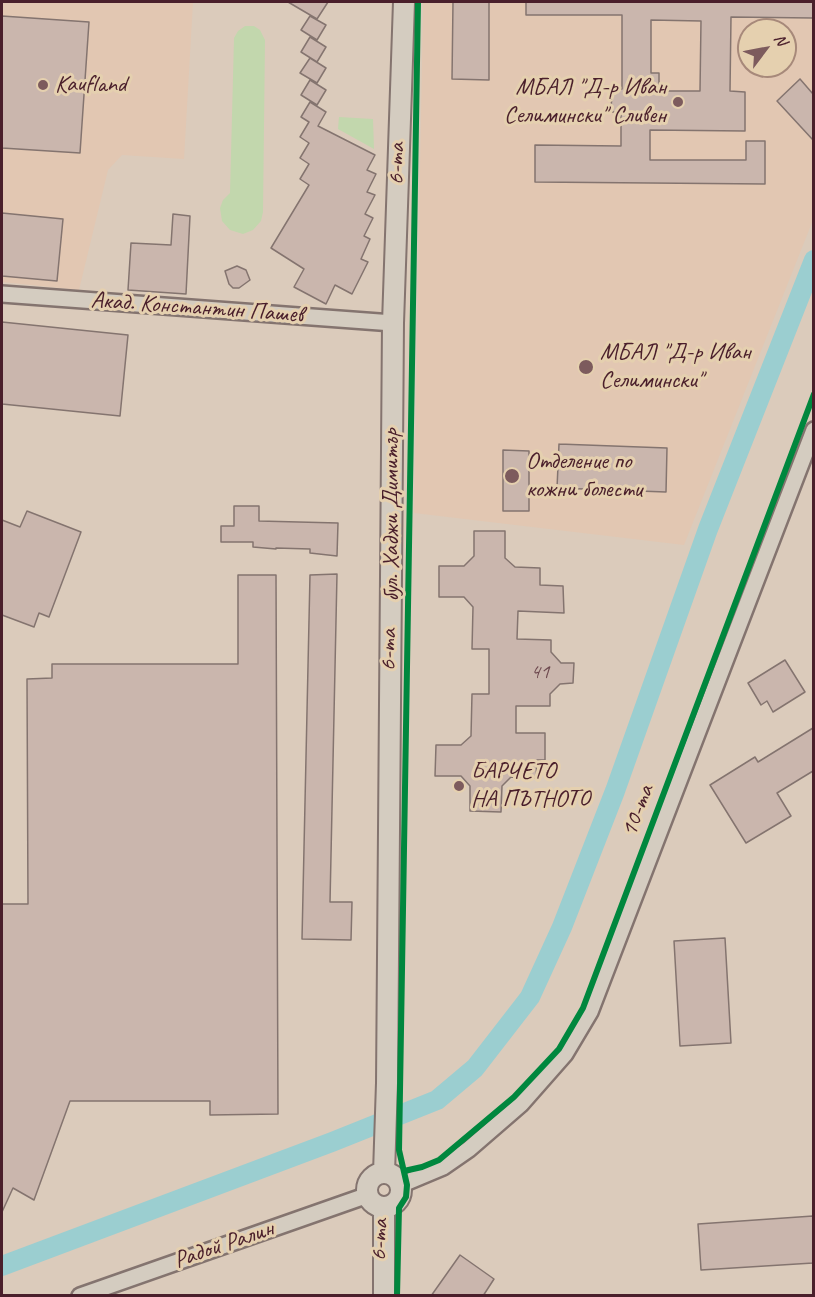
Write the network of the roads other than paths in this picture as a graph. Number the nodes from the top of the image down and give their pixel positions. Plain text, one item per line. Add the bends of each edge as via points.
1 (404, 2) edge
2 (2, 294) edge
3 (393, 323) junction
4 (813, 430) edge
5 (385, 1164) junction
6 (400, 1185) junction
7 (368, 1195) junction
8 (384, 1207) junction
9 (80, 1296) edge
10 (384, 1296) edge

1 - 3 street, бул. Хаджи Димитър
2 - 3 street, Акад. Константин Пашев
3 - 5 street, бул. Хаджи Димитър
4 - 6 street via 590,1012 565,1054 521,1104 443,1167
5 - 6 street
5 - 7 street via 369,1182
6 - 8 street via 399,1198
7 - 8 street via 374,1204
7 - 9 street, Радой Ралин
8 - 10 street

